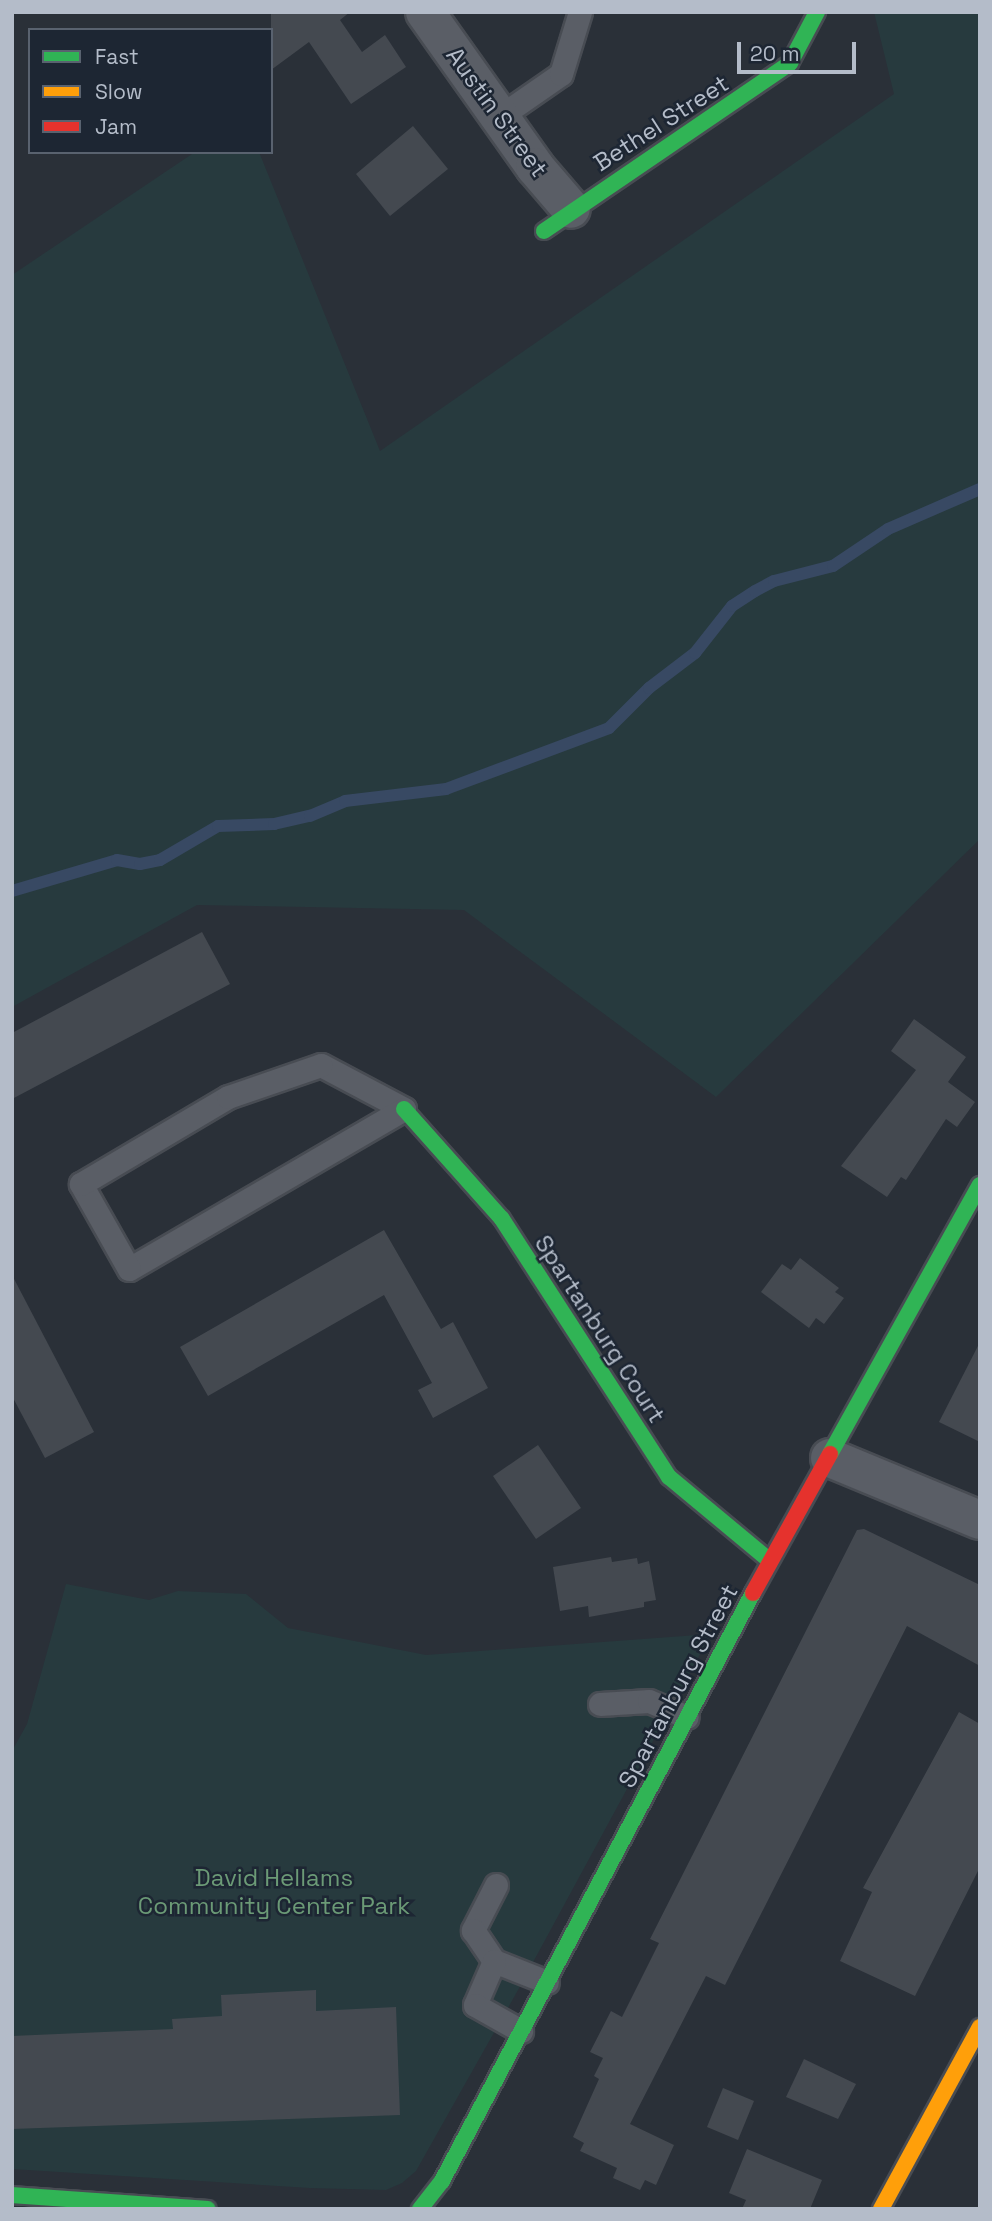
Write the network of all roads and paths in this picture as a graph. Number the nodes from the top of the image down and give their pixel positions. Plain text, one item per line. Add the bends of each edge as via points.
1 (425, 12) edge
2 (580, 12) edge
3 (817, 12) edge
4 (499, 117) junction
5 (558, 220) joint
6 (404, 1108) junction
7 (980, 1185) edge
8 (831, 1458) junction
9 (980, 1520) edge
10 (770, 1561) junction
11 (600, 1704) dead end
12 (687, 1717) junction
13 (496, 1885) dead end
14 (494, 1961) junction
15 (547, 1982) junction
16 (980, 2027) edge
17 (521, 2031) junction
18 (12, 2195) edge
19 (207, 2209) edge
20 (420, 2209) edge
21 (881, 2209) edge

1 - 4 street, Austin Street
2 - 4 lane via 561,75
3 - 5 street, Bethel Street via 790,63
4 - 5 street, Austin Street
6 - 6 lane via 129,1269 81,1184 228,1097 321,1065
6 - 10 street, Spartanburg Court via 502,1219 669,1477
7 - 8 street, Spartanburg Street
8 - 9 street
8 - 10 street, Spartanburg Street
10 - 12 street, Spartanburg Street
11 - 12 lane via 649,1701
12 - 15 street, Spartanburg Street
13 - 14 lane via 473,1930
14 - 15 lane
14 - 17 lane via 475,2005
15 - 17 street, Spartanburg Street
16 - 21 street
17 - 20 street, Spartanburg Street via 442,2181
18 - 19 street

